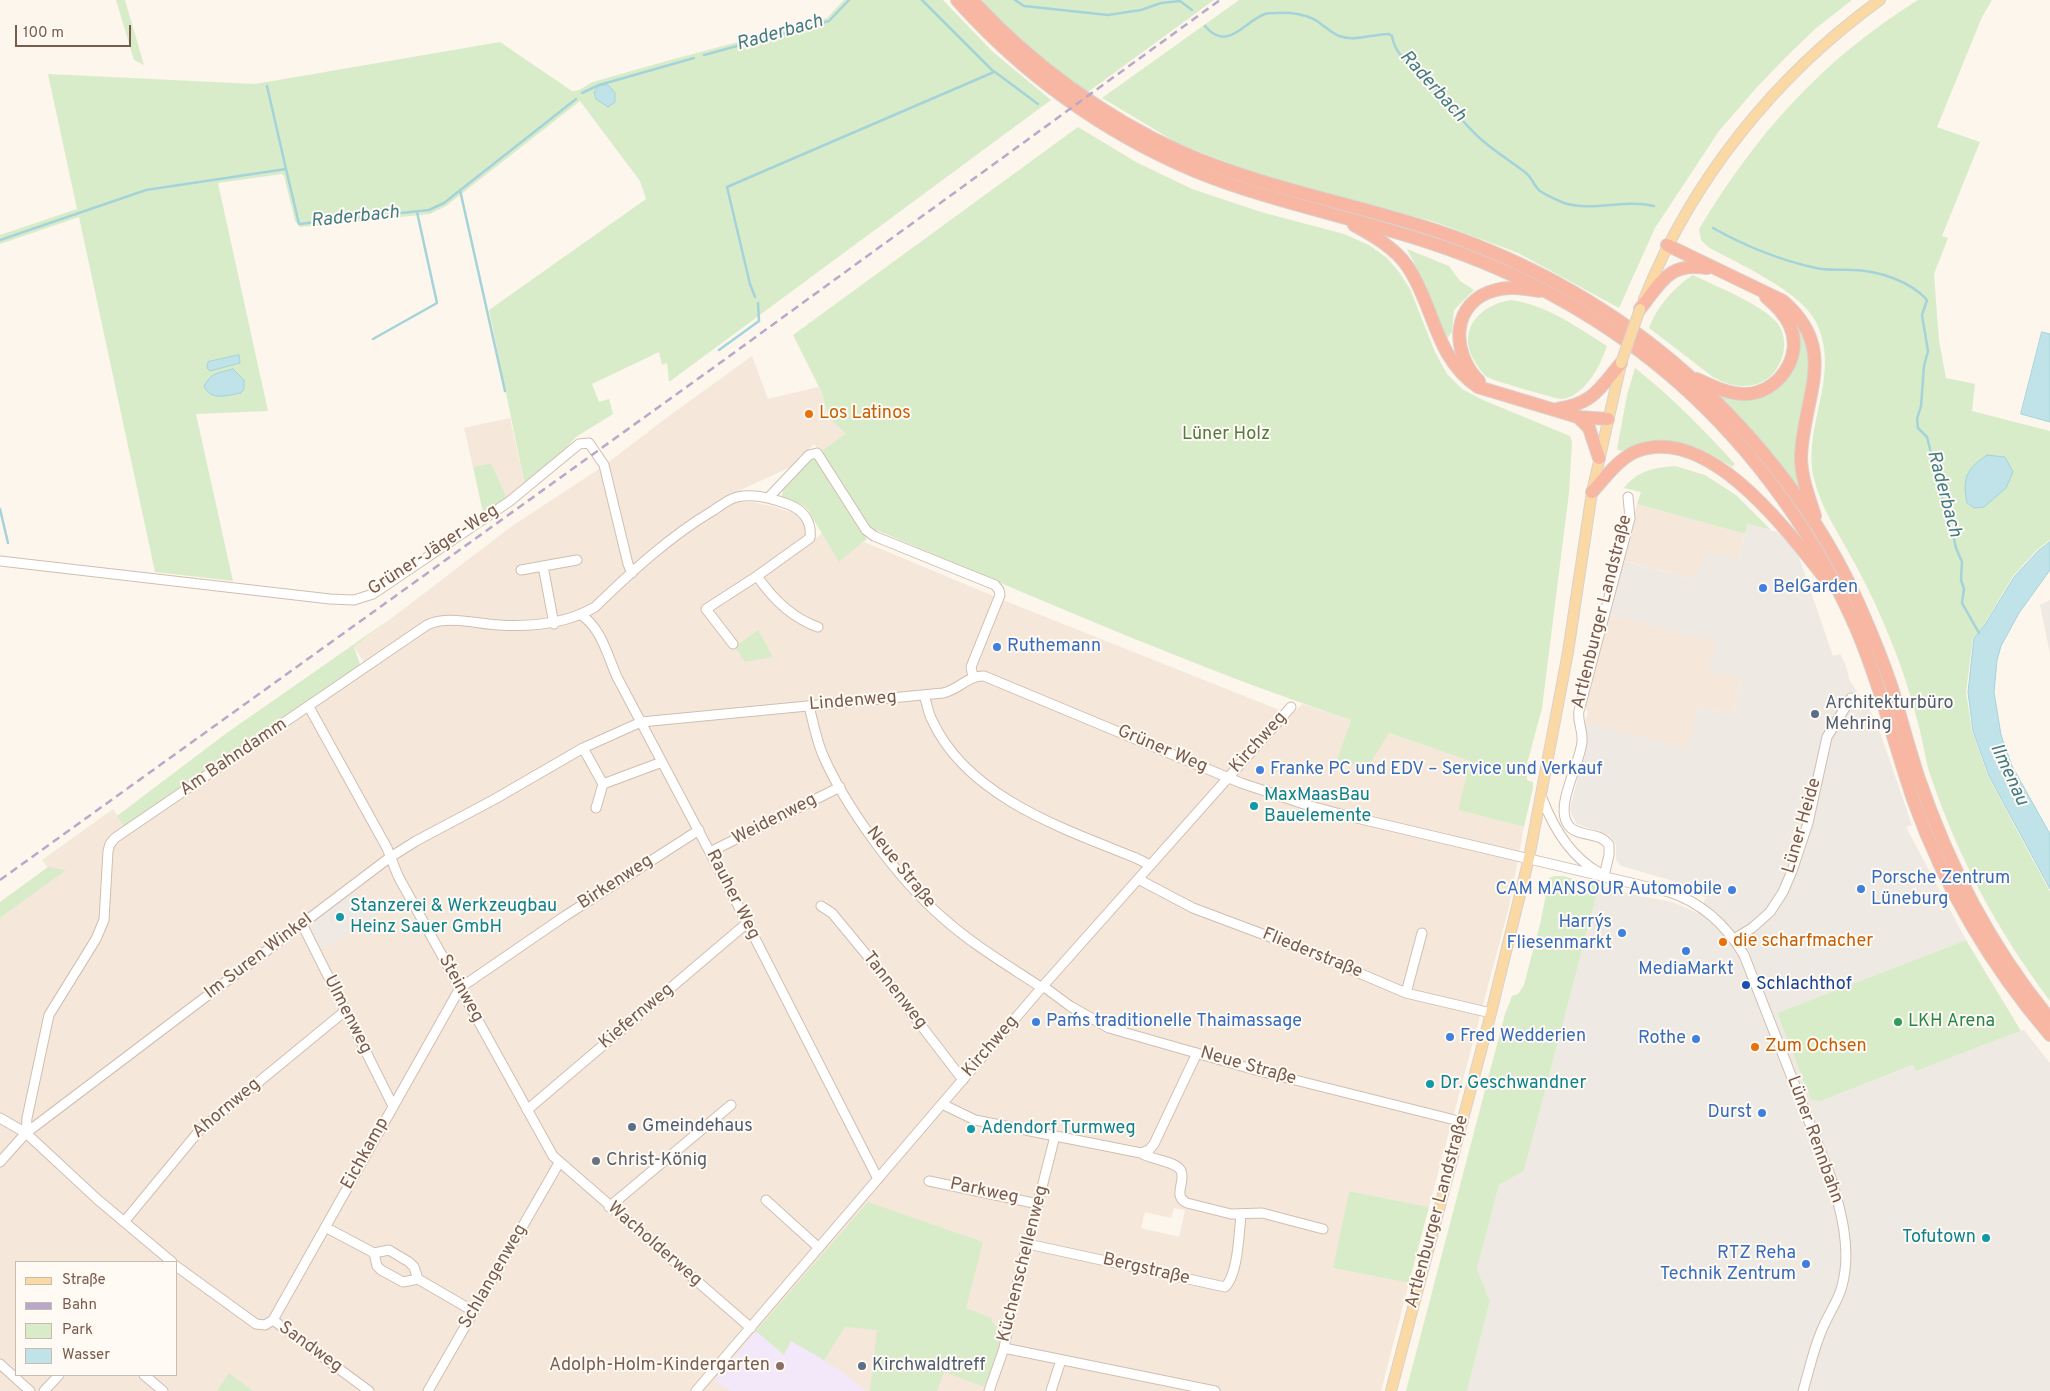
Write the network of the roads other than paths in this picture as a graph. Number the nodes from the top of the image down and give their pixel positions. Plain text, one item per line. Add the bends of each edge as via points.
1 (957, 0) edge
2 (972, 0) edge
3 (1880, 0) edge
4 (1325, 212) junction
5 (1668, 245) junction
6 (1719, 270) junction
7 (1759, 290) junction
8 (1548, 292) junction
9 (1640, 310) junction
10 (1621, 362) junction
11 (1688, 375) junction
12 (1492, 391) junction
13 (1553, 410) junction
14 (1578, 418) junction
15 (1608, 419) junction
16 (1599, 458) junction
17 (1592, 492) junction
18 (1628, 497) dead end
19 (768, 498) junction
20 (1822, 536) junction
21 (577, 560) dead end
22 (0, 561) edge
23 (543, 566) junction
24 (521, 570) dead end
25 (632, 572) junction
26 (757, 576) junction
27 (1846, 607) junction
28 (581, 615) junction
29 (554, 624) junction
30 (818, 626) dead end
31 (733, 644) dead end
32 (973, 677) junction
33 (924, 695) junction
34 (1850, 698) dead end
35 (808, 706) junction
36 (309, 707) junction
37 (1291, 707) dead end
38 (641, 722) junction
39 (582, 748) junction
40 (662, 762) junction
41 (1227, 778) junction
42 (603, 784) junction
43 (840, 787) junction
44 (1542, 798) junction
45 (596, 808) dead end
46 (699, 830) junction
47 (710, 852) junction
48 (390, 858) junction
49 (1529, 858) junction
50 (1150, 866) junction
51 (1604, 876) junction
52 (1138, 879) junction
53 (821, 906) dead end
54 (747, 923) junction
55 (302, 924) junction
56 (1422, 933) dead end
57 (1734, 939) junction
58 (1043, 987) junction
59 (460, 988) junction
60 (1406, 993) junction
61 (345, 1011) junction
62 (1491, 1013) junction
63 (2050, 1019) edge
64 (2050, 1035) edge
65 (1197, 1053) junction
66 (963, 1080) junction
67 (942, 1104) junction
68 (732, 1105) dead end
69 (393, 1106) junction
70 (527, 1110) junction
71 (0, 1118) edge
72 (1462, 1122) junction
73 (26, 1133) junction
74 (1055, 1136) junction
75 (1141, 1153) junction
76 (0, 1162) edge
77 (559, 1163) junction
78 (878, 1180) junction
79 (929, 1180) dead end
80 (766, 1200) dead end
81 (1038, 1204) junction
82 (609, 1207) junction
83 (1241, 1215) junction
84 (124, 1222) junction
85 (325, 1227) junction
86 (1323, 1228) dead end
87 (1028, 1244) junction
88 (819, 1248) junction
89 (374, 1253) junction
90 (171, 1261) edge
91 (178, 1267) edge
92 (418, 1279) junction
93 (473, 1311) junction
94 (273, 1320) junction
95 (750, 1328) junction
96 (1004, 1348) junction
97 (1061, 1360) junction
98 (0, 1364) edge
99 (58, 1376) edge
100 (145, 1376) edge
101 (30, 1391) edge
102 (44, 1391) edge
103 (162, 1391) edge
104 (369, 1391) edge
105 (428, 1391) edge
106 (696, 1391) edge
107 (989, 1391) edge
108 (1051, 1391) edge
109 (1215, 1391) edge
110 (1391, 1391) edge
111 (1803, 1391) edge

1 - 4 highway via 1030,72 1115,131 1217,180
2 - 11 highway via 1054,74 1149,136 1221,168 1435,230 1515,262 1615,318
3 - 5 main road, Artlenburger Landstraße via 1827,43 1765,105 1710,174
4 - 8 highway via 1432,243
4 - 12 highway via 1374,236 1407,265 1452,362 1478,387
5 - 6 highway
5 - 9 main road, Artlenburger Landstraße
6 - 7 highway
6 - 9 highway via 1693,266 1678,268 1665,278
7 - 11 highway via 1784,315 1793,335 1790,364 1782,376 1772,386 1744,394 1728,392
7 - 20 highway via 1783,301 1796,312 1807,327 1813,344 1816,362 1814,383 1802,437 1801,459 1806,490
8 - 12 highway via 1510,288 1496,290 1480,296 1469,307 1458,337 1460,353 1469,370
8 - 27 highway via 1645,355 1711,414 1760,469 1796,518 1822,558
9 - 10 main road, Artlenburger Landstraße, bridge
10 - 13 highway via 1591,399
10 - 15 main road, Artlenburger Landstraße
11 - 20 highway via 1758,447 1806,509
12 - 13 highway
13 - 14 highway
14 - 15 highway
14 - 16 highway via 1589,428
15 - 16 main road, Artlenburger Landstraße
16 - 17 main road, Artlenburger Landstraße
17 - 27 highway via 1621,461 1636,452 1667,448 1700,457 1722,470 1775,516
17 - 44 main road, Artlenburger Landstraße
18 - 51 street, Artlenburger Landstraße via 1630,518 1579,711 1582,741 1563,808 1570,827 1599,837 1609,845
19 - 25 street, Am Bahndamm via 748,496 729,500 680,532
19 - 26 street, Am Bahndamm via 803,513 811,530 810,538
19 - 32 street via 809,454 816,453 866,530 874,536 995,585 1000,595 971,667
20 - 63 highway via 1858,603 1880,656 1927,800 1964,889 2015,974
21 - 23 street
22 - 25 street, Grüner-Jäger-Weg via 354,600 373,594 510,501 584,442 589,443 604,465
23 - 24 street
23 - 29 street
25 - 28 street, Am Bahndamm via 595,607
26 - 30 street via 783,606
26 - 31 street via 706,609
27 - 64 highway via 1879,688 1915,804 1941,868 1980,940 2007,981
28 - 29 street, Am Bahndamm
28 - 38 street, Rauher Weg via 588,619 600,638
29 - 36 street, Am Bahndamm via 432,622
32 - 33 street, Lindenweg via 954,690
32 - 41 street, Grüner Weg via 990,677
33 - 35 street, Lindenweg
33 - 50 street via 931,719 947,746 993,790 1023,810
34 - 57 street, Lüner Heide via 1826,737 1808,823 1783,892 1770,912
35 - 38 street, Lindenweg
35 - 43 street, Neue Straße via 823,754
36 - 48 street, Steinweg
36 - 73 street, Am Bahndamm via 110,844 104,920 96,939 49,1015
37 - 41 street, Kirchweg
38 - 39 street, Im Suren Winkel
38 - 40 street, Rauher Weg
39 - 42 street
39 - 48 street, Im Suren Winkel
40 - 42 street
40 - 46 street, Rauher Weg
41 - 49 street, Grüner Weg via 1332,812
41 - 50 street, Kirchweg
42 - 45 street
43 - 47 street, Weidenweg
43 - 58 street, Neue Straße via 884,853 929,906 963,934
44 - 49 main road, Artlenburger Landstraße
44 - 51 street via 1552,822 1570,849
46 - 47 street, Rauher Weg
46 - 59 street, Birkenweg
47 - 54 street, Rauher Weg
48 - 55 street, Im Suren Winkel
48 - 59 street, Steinweg
49 - 51 street, Lüner Rennbahn
49 - 62 main road, Artlenburger Landstraße
50 - 52 street, Kirchweg
51 - 57 street, Lüner Rennbahn via 1680,895 1718,920
52 - 58 street, Kirchweg
52 - 60 street, Fliederstraße via 1206,914 1305,950
53 - 66 street, Tannenweg via 832,914 870,959
54 - 70 street, Kiefernweg
54 - 78 street, Rauher Weg
55 - 61 street, Ulmenweg
55 - 73 street, Im Suren Winkel
56 - 60 street
57 - 111 street, Lüner Rennbahn via 1744,955 1807,1113 1830,1176 1844,1229 1842,1286 1821,1332
58 - 65 street, Neue Straße via 1109,1028
58 - 66 street, Kirchweg
59 - 69 street, Eichkamp
59 - 70 street, Steinweg
60 - 62 street, Fliederstraße
61 - 69 street, Ulmenweg
61 - 84 street, Ahornweg via 199,1131
62 - 72 main road, Artlenburger Landstraße
65 - 72 street, Neue Straße
65 - 75 street via 1154,1144
66 - 67 street, Kirchweg
67 - 74 street via 975,1120
67 - 78 street, Kirchweg
68 - 82 street
69 - 85 street, Eichkamp
70 - 77 street, Steinweg via 546,1147
71 - 73 street
72 - 110 main road, Artlenburger Landstraße
73 - 76 street, Im Suren Winkel
73 - 84 street
74 - 75 street
74 - 81 street, Küchenschellenweg
75 - 83 street via 1180,1168 1179,1195 1182,1201
77 - 82 street, Wacholderweg
77 - 93 street, Schlangenweg
78 - 88 street, Kirchweg
79 - 81 street, Parkweg
80 - 88 street
81 - 87 street, Küchenschellenweg
82 - 95 street, Wacholderweg
83 - 86 street via 1262,1213
83 - 87 street, Bergstraße via 1238,1250 1230,1282 1225,1287
84 - 90 street
85 - 89 street
85 - 94 street, Eichkamp
87 - 96 street, Küchenschellenweg
88 - 95 street, Kirchweg
89 - 92 street via 389,1250 414,1267
89 - 92 street via 381,1270 403,1282
91 - 94 street, Sandweg via 256,1324 265,1325
92 - 93 street
93 - 105 street, Schlangenweg
94 - 104 street, Sandweg
95 - 106 street, Kirchweg
96 - 97 street
96 - 107 street, Küchenschellenweg
97 - 108 street
97 - 109 street
98 - 101 street
99 - 102 street
100 - 103 street

